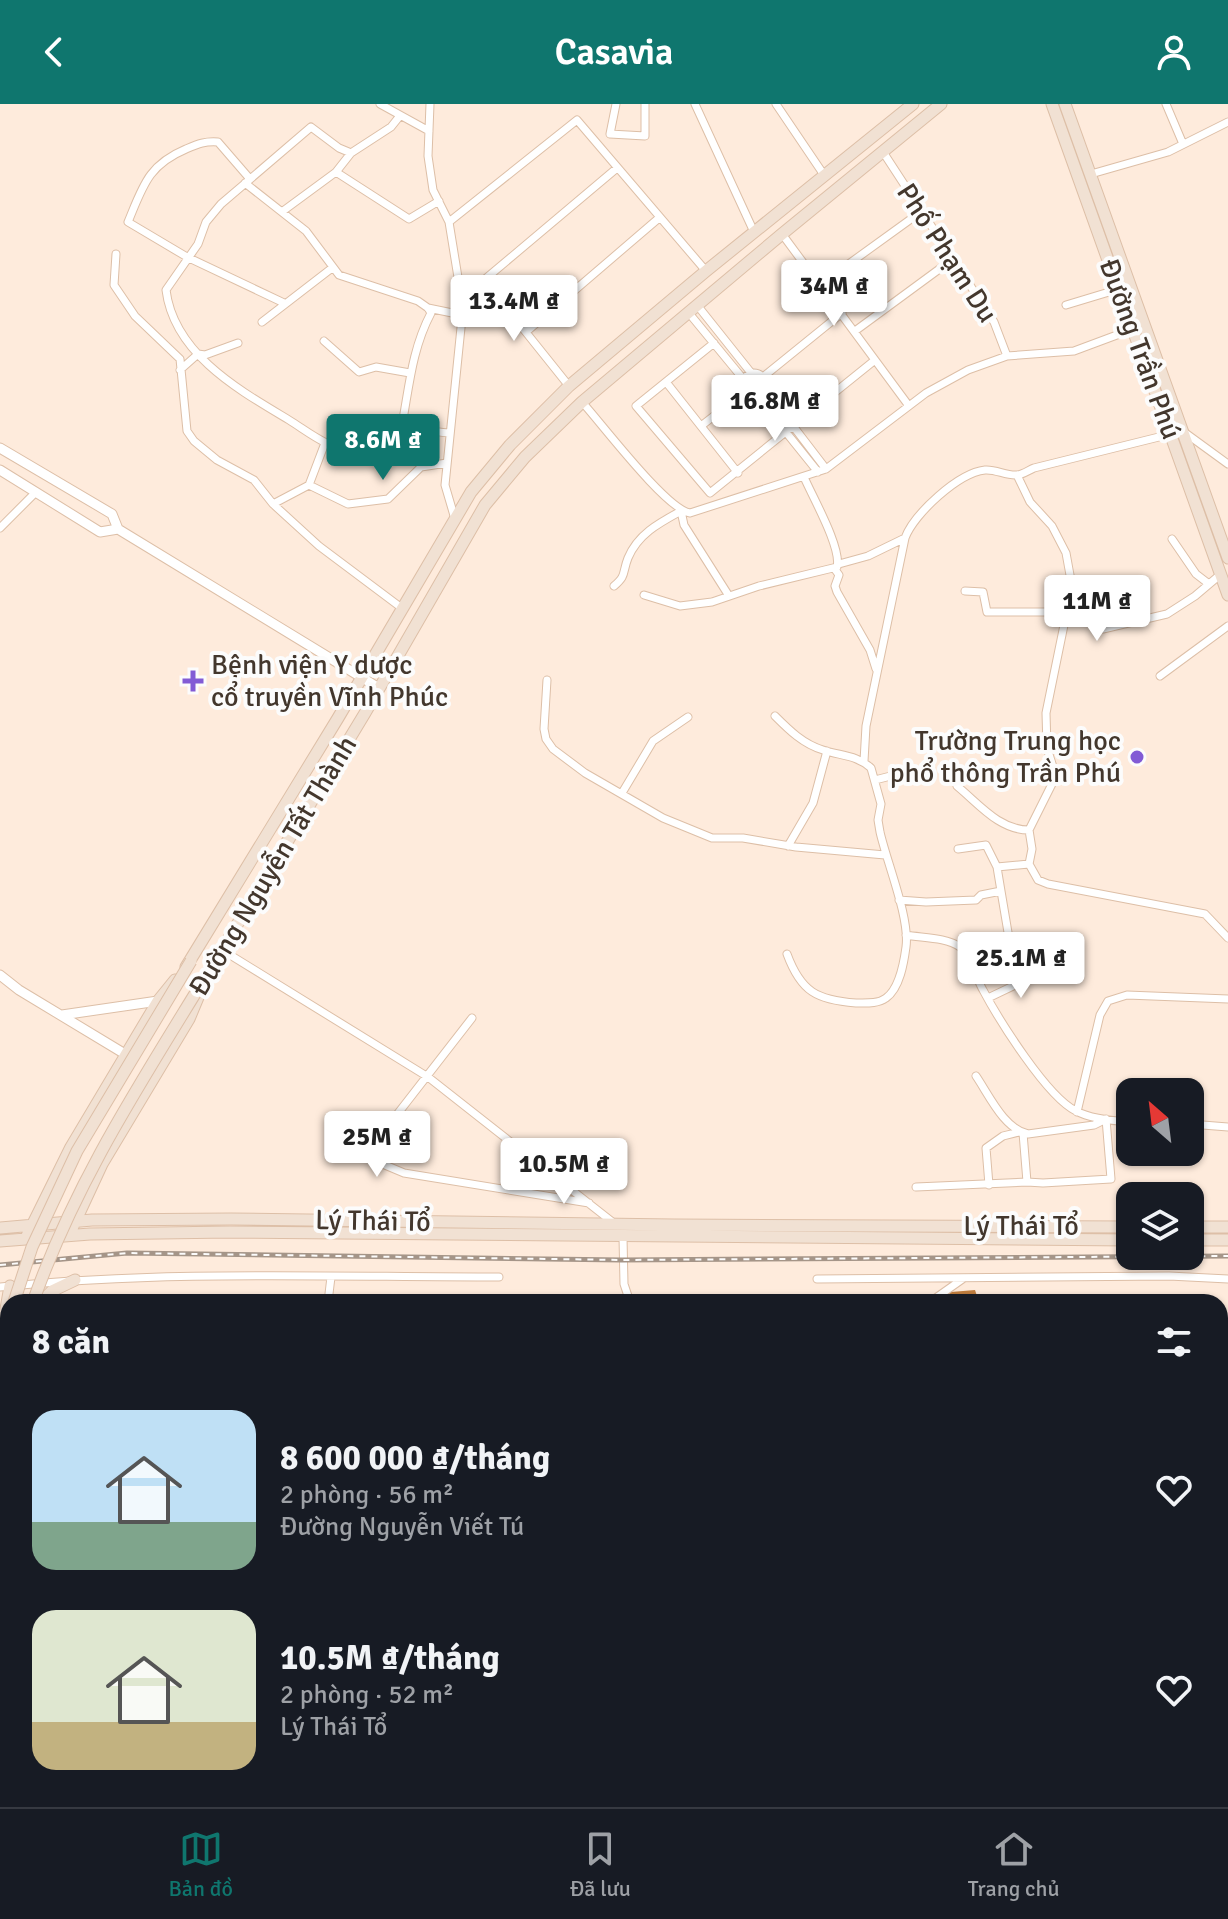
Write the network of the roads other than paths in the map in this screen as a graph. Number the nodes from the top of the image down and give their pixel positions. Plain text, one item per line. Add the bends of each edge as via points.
1 (380, 104) edge
2 (430, 104) edge
3 (616, 104) edge
4 (645, 104) edge
5 (695, 104) edge
6 (776, 104) edge
7 (913, 104) edge
8 (941, 104) edge
9 (1052, 104) edge
10 (1065, 104) edge
11 (1166, 104) edge
12 (399, 117) junction
13 (1228, 122) edge
14 (429, 131) junction
15 (1183, 144) junction
16 (883, 152) junction
17 (351, 153) junction
18 (617, 168) junction
19 (336, 172) junction
20 (1091, 174) junction
21 (824, 175) junction
22 (247, 181) junction
23 (439, 201) junction
24 (283, 211) junction
25 (922, 211) junction
26 (659, 218) junction
27 (449, 222) junction
28 (754, 232) junction
29 (782, 234) junction
30 (116, 254) dead end
31 (187, 257) junction
32 (953, 259) junction
33 (332, 268) junction
34 (706, 271) junction
35 (484, 280) junction
36 (460, 284) junction
37 (821, 284) junction
38 (1119, 289) junction
39 (680, 293) junction
40 (284, 303) junction
41 (1066, 305) dead end
42 (428, 308) junction
43 (692, 308) junction
44 (842, 313) junction
45 (462, 315) junction
46 (262, 322) dead end
47 (1133, 329) junction
48 (855, 331) junction
49 (526, 332) junction
50 (324, 341) dead end
51 (238, 343) dead end
52 (714, 343) junction
53 (198, 354) junction
54 (1007, 356) junction
55 (875, 360) junction
56 (180, 371) junction
57 (410, 373) junction
58 (752, 374) junction
59 (763, 377) junction
60 (744, 380) junction
61 (666, 382) junction
62 (569, 386) junction
63 (764, 388) junction
64 (746, 391) junction
65 (756, 395) junction
66 (582, 402) junction
67 (909, 406) junction
68 (793, 425) junction
69 (701, 426) junction
70 (401, 430) junction
71 (786, 432) junction
72 (1177, 432) junction
73 (450, 433) junction
74 (325, 443) junction
75 (0, 448) edge
76 (447, 463) junction
77 (1228, 464) edge
78 (0, 470) edge
79 (822, 470) junction
80 (738, 473) junction
81 (1017, 475) junction
82 (804, 477) junction
83 (309, 485) junction
84 (36, 492) junction
85 (273, 504) junction
86 (681, 511) junction
87 (455, 519) junction
88 (0, 528) edge
89 (118, 529) junction
90 (467, 534) junction
91 (905, 538) junction
92 (1172, 539) dead end
93 (1228, 558) edge
94 (836, 566) junction
95 (1221, 574) junction
96 (1209, 584) junction
97 (614, 586) dead end
98 (965, 591) dead end
99 (644, 595) dead end
100 (1228, 595) edge
101 (729, 596) junction
102 (403, 609) junction
103 (1066, 612) junction
104 (1228, 626) edge
105 (877, 671) junction
106 (1160, 676) dead end
107 (362, 678) junction
108 (547, 680) dead end
109 (379, 688) junction
110 (775, 716) dead end
111 (688, 717) dead end
112 (827, 751) junction
113 (864, 761) junction
114 (309, 765) junction
115 (914, 770) dead end
116 (327, 776) junction
117 (875, 780) junction
118 (957, 786) dead end
119 (622, 793) junction
120 (1029, 830) junction
121 (788, 846) junction
122 (958, 849) dead end
123 (885, 855) junction
124 (1029, 864) junction
125 (997, 867) junction
126 (1001, 891) junction
127 (899, 900) junction
128 (906, 935) junction
129 (1228, 938) edge
130 (222, 950) junction
131 (787, 954) dead end
132 (191, 961) junction
133 (209, 971) junction
134 (974, 972) junction
135 (0, 975) edge
136 (1051, 979) dead end
137 (988, 998) junction
138 (1228, 999) edge
139 (158, 1001) junction
140 (59, 1015) junction
141 (472, 1018) dead end
142 (125, 1054) junction
143 (976, 1076) dead end
144 (428, 1077) junction
145 (1077, 1112) junction
146 (1106, 1119) junction
147 (1116, 1120) edge
148 (1204, 1125) edge
149 (1228, 1127) edge
150 (1021, 1133) junction
151 (1027, 1182) junction
152 (989, 1185) junction
153 (916, 1187) dead end
154 (49, 1190) junction
155 (89, 1190) junction
156 (591, 1204) junction
157 (42, 1205) junction
158 (81, 1206) junction
159 (99, 1220) junction
160 (74, 1221) junction
161 (495, 1223) junction
162 (615, 1224) junction
163 (33, 1225) junction
164 (6, 1227) edge
165 (1116, 1227) edge
166 (1204, 1227) edge
167 (1228, 1227) edge
168 (674, 1231) junction
169 (69, 1235) junction
170 (495, 1236) junction
171 (623, 1237) junction
172 (26, 1238) junction
173 (1116, 1240) edge
174 (1204, 1240) edge
175 (1228, 1240) edge
176 (0, 1241) edge
177 (331, 1277) junction
178 (499, 1277) dead end
179 (964, 1278) junction
180 (817, 1279) dead end
181 (1228, 1279) edge
182 (75, 1280) junction
183 (50, 1282) junction
184 (5, 1286) edge
185 (11, 1294) edge
186 (36, 1294) edge
187 (45, 1294) edge
188 (49, 1294) edge
189 (329, 1294) edge
190 (627, 1294) edge
191 (941, 1294) edge

1 - 12 street
2 - 14 street
3 - 4 street via 610,134 645,136
5 - 28 street
6 - 21 street
7 - 21 main road, Đường Nguyễn Tất Thành
8 - 16 main road, Đường Nguyễn Tất Thành
9 - 38 main road, Đường Trần Phú
10 - 20 main road, Đường Trần Phú
11 - 15 street
12 - 14 street
12 - 17 street
13 - 15 street
14 - 23 street via 428,156
15 - 20 street
16 - 25 street, Phố Phạm Du
16 - 29 main road, Đường Nguyễn Tất Thành
17 - 19 street
17 - 22 street via 311,127
18 - 26 street
18 - 27 street via 577,120
18 - 35 street
19 - 23 street via 409,219
19 - 24 street
20 - 72 main road, Đường Trần Phú
21 - 28 main road, Đường Nguyễn Tất Thành
22 - 24 street
22 - 31 street via 206,222
22 - 31 street via 218,142 206,141 170,156 150,171 128,222
23 - 27 street
24 - 33 street via 306,231
25 - 32 street, Phố Phạm Du
25 - 37 street
26 - 34 street
26 - 49 street
27 - 36 street
28 - 34 main road, Đường Nguyễn Tất Thành
29 - 37 street
29 - 43 main road, Đường Nguyễn Tất Thành
30 - 56 street via 114,285 135,316 180,359
31 - 40 street
31 - 53 street via 166,290 177,324
32 - 48 street
32 - 54 street, Phố Phạm Du via 994,322
33 - 40 street
33 - 42 street
34 - 39 main road, Đường Nguyễn Tất Thành
35 - 36 street
35 - 49 street
36 - 45 street
37 - 44 street
38 - 41 street
38 - 47 main road, Đường Trần Phú
39 - 43 main road
39 - 62 main road, Đường Nguyễn Tất Thành
40 - 46 street
42 - 45 street
42 - 57 street via 431,313
43 - 52 street
43 - 58 street
43 - 66 main road, Đường Nguyễn Tất Thành
44 - 48 street
44 - 59 street
45 - 73 street
47 - 54 street via 1074,351
47 - 72 main road, Đường Trần Phú
48 - 55 street
49 - 62 street
50 - 57 street via 359,372 376,367
51 - 53 street
52 - 60 street
52 - 61 street
53 - 56 street
53 - 74 street via 225,381
54 - 67 street via 944,381
55 - 67 street
55 - 68 street
56 - 85 street via 187,431 217,460 254,480
57 - 70 street
58 - 59 street
58 - 60 street
59 - 63 street
60 - 64 street
61 - 69 street
61 - 80 street via 636,406 710,493
62 - 87 main road, Đường Nguyễn Tất Thành via 510,445
63 - 65 street
63 - 68 street
64 - 65 street
64 - 69 street
65 - 71 street
66 - 86 street
66 - 90 main road, Đường Nguyễn Tất Thành via 525,457
67 - 79 street
68 - 71 street
68 - 79 street
69 - 80 street
70 - 73 street
70 - 74 street via 359,450
71 - 79 street
71 - 80 street
72 - 77 street
72 - 81 street
72 - 93 main road, Đường Trần Phú
72 - 95 main road, Đường Trần Phú
73 - 76 street
74 - 83 street
75 - 89 street via 112,514
76 - 83 street via 421,467 388,499 348,504
76 - 87 street via 445,485
78 - 84 street
79 - 82 street
81 - 91 street via 988,469 971,473 921,512
81 - 103 street via 1066,553 1072,586
82 - 86 street via 728,503
82 - 94 street via 832,541
83 - 85 street
84 - 88 street
84 - 89 street via 100,532
85 - 102 street
86 - 97 street via 640,539 629,555 624,578
86 - 101 street via 684,525
87 - 90 main road
87 - 102 main road, Đường Nguyễn Tất Thành
89 - 107 street
90 - 109 main road, Đường Nguyễn Tất Thành
91 - 94 street
91 - 105 street
92 - 96 street
94 - 101 street
94 - 105 street via 837,592
95 - 96 street
95 - 100 main road, Đường Trần Phú
96 - 103 street via 1167,614 1103,629
98 - 103 street via 983,592 987,612
99 - 101 street via 680,606
102 - 107 main road, Đường Nguyễn Tất Thành
103 - 120 street via 1046,713 1054,780
104 - 106 street
105 - 113 street
107 - 109 street
107 - 114 main road, Đường Nguyễn Tất Thành
108 - 119 street via 546,739 560,756
109 - 116 main road, Đường Nguyễn Tất Thành
110 - 112 street via 794,735
111 - 119 street via 653,741
112 - 113 street
112 - 121 street via 813,803
113 - 117 street
114 - 116 main road
114 - 132 main road, Đường Nguyễn Tất Thành
115 - 117 street
116 - 130 main road, Đường Nguyễn Tất Thành
117 - 123 street
118 - 120 street via 1001,822
119 - 121 street via 663,818 712,838
120 - 124 street
121 - 123 street
122 - 125 street via 986,845
123 - 127 street
124 - 125 street
124 - 129 street via 1038,880 1048,884 1205,914
125 - 126 street
126 - 127 street via 976,900
126 - 134 street via 1012,956
127 - 128 street
128 - 131 street via 896,985 889,996 870,1004 820,997 795,975
128 - 134 street via 961,948
130 - 133 main road, Đường Nguyễn Tất Thành
130 - 144 street
132 - 139 main road
132 - 185 main road, Đường Nguyễn Tất Thành, bridge via 77,1151
133 - 155 main road via 189,1019
133 - 186 main road, Đường Nguyễn Tất Thành, bridge via 94,1160
134 - 137 street
135 - 140 street
136 - 137 street via 1034,976
137 - 145 street via 1049,1091
138 - 145 street via 1127,995 1108,1001
139 - 140 street
139 - 142 main road
140 - 142 street
141 - 144 street
142 - 154 main road
143 - 150 street via 1004,1118
144 - 156 street
144 - 156 street via 371,1148 373,1160 404,1173
145 - 146 street
146 - 147 street
146 - 150 street
146 - 151 street via 1111,1179
148 - 149 street
150 - 151 street
150 - 152 street via 1003,1136 986,1148
151 - 152 street
152 - 153 street
154 - 157 main road
154 - 158 main road via 59,1206
155 - 158 main road
155 - 159 main road via 90,1208
156 - 162 street
157 - 163 main road
157 - 164 main road
158 - 160 main road
159 - 160 main road, Lý Thái Tổ
159 - 161 main road, Lý Thái Tổ
160 - 163 main road, Lý Thái Tổ
160 - 169 main road
161 - 162 main road, Lý Thái Tổ
161 - 170 main road
162 - 168 main road, Lý Thái Tổ
163 - 164 main road, Lý Thái Tổ
163 - 172 main road
165 - 168 main road, Lý Thái Tổ
166 - 167 main road
168 - 171 main road, Lý Thái Tổ
168 - 173 main road, Lý Thái Tổ
169 - 170 main road, Lý Thái Tổ
169 - 172 main road, Lý Thái Tổ
170 - 171 main road, Lý Thái Tổ
171 - 190 street
172 - 176 main road, Lý Thái Tổ
174 - 175 main road
177 - 178 street
177 - 182 street
177 - 189 street
179 - 180 street
179 - 181 street
179 - 191 street
182 - 183 street
182 - 188 main road
183 - 184 street
183 - 187 main road

